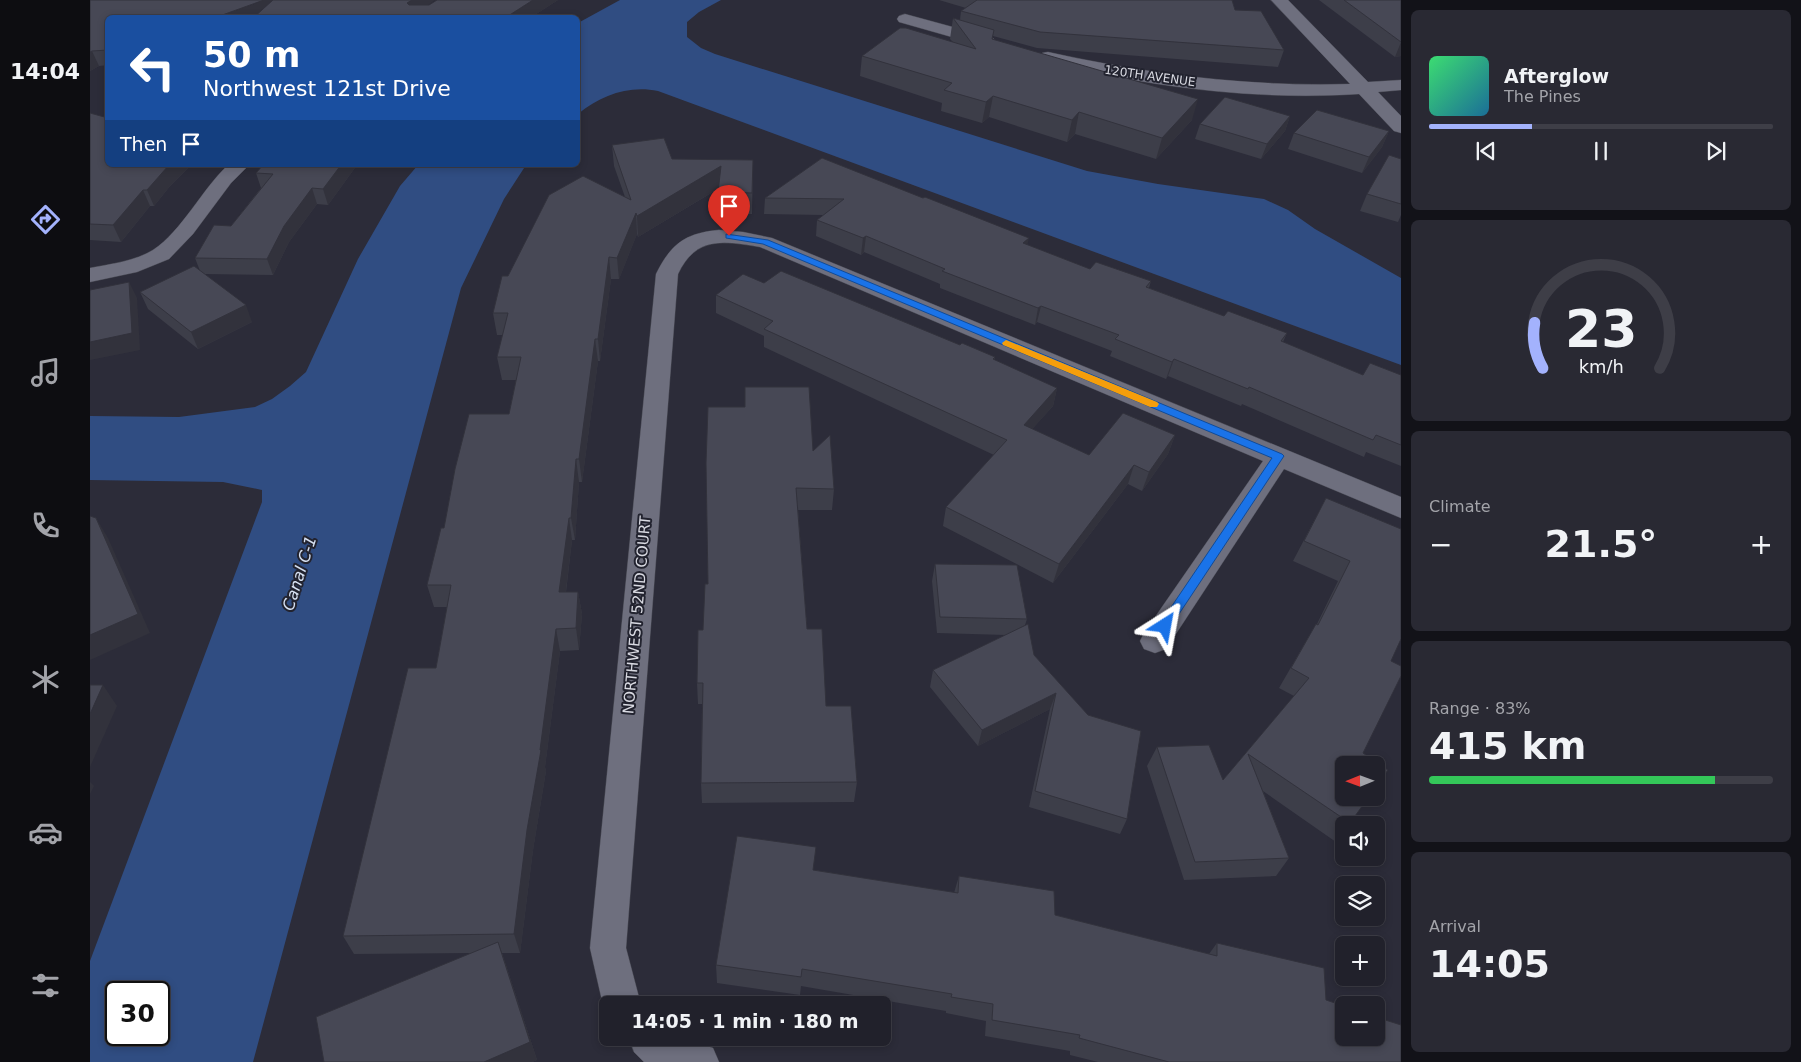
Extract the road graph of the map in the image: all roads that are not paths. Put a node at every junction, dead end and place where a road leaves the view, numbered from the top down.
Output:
1 (1279, 0) edge
2 (905, 19) dead end
3 (1003, 46) edge
4 (1031, 53) edge
5 (1401, 85) edge
6 (1363, 89) junction
7 (1401, 127) edge
8 (237, 167) edge
9 (90, 275) edge
10 (1279, 456) junction
11 (1401, 508) edge
12 (1155, 641) dead end
13 (620, 996) edge
14 (656, 1046) edge
15 (699, 1062) edge

1 - 6 street
2 - 3 street
4 - 6 street, 120TH AVENUE
5 - 6 street, 120TH AVENUE
6 - 7 street
8 - 9 street
10 - 11 street
10 - 12 street
10 - 13 street, NORTHWEST 52ND COURT
14 - 15 street

